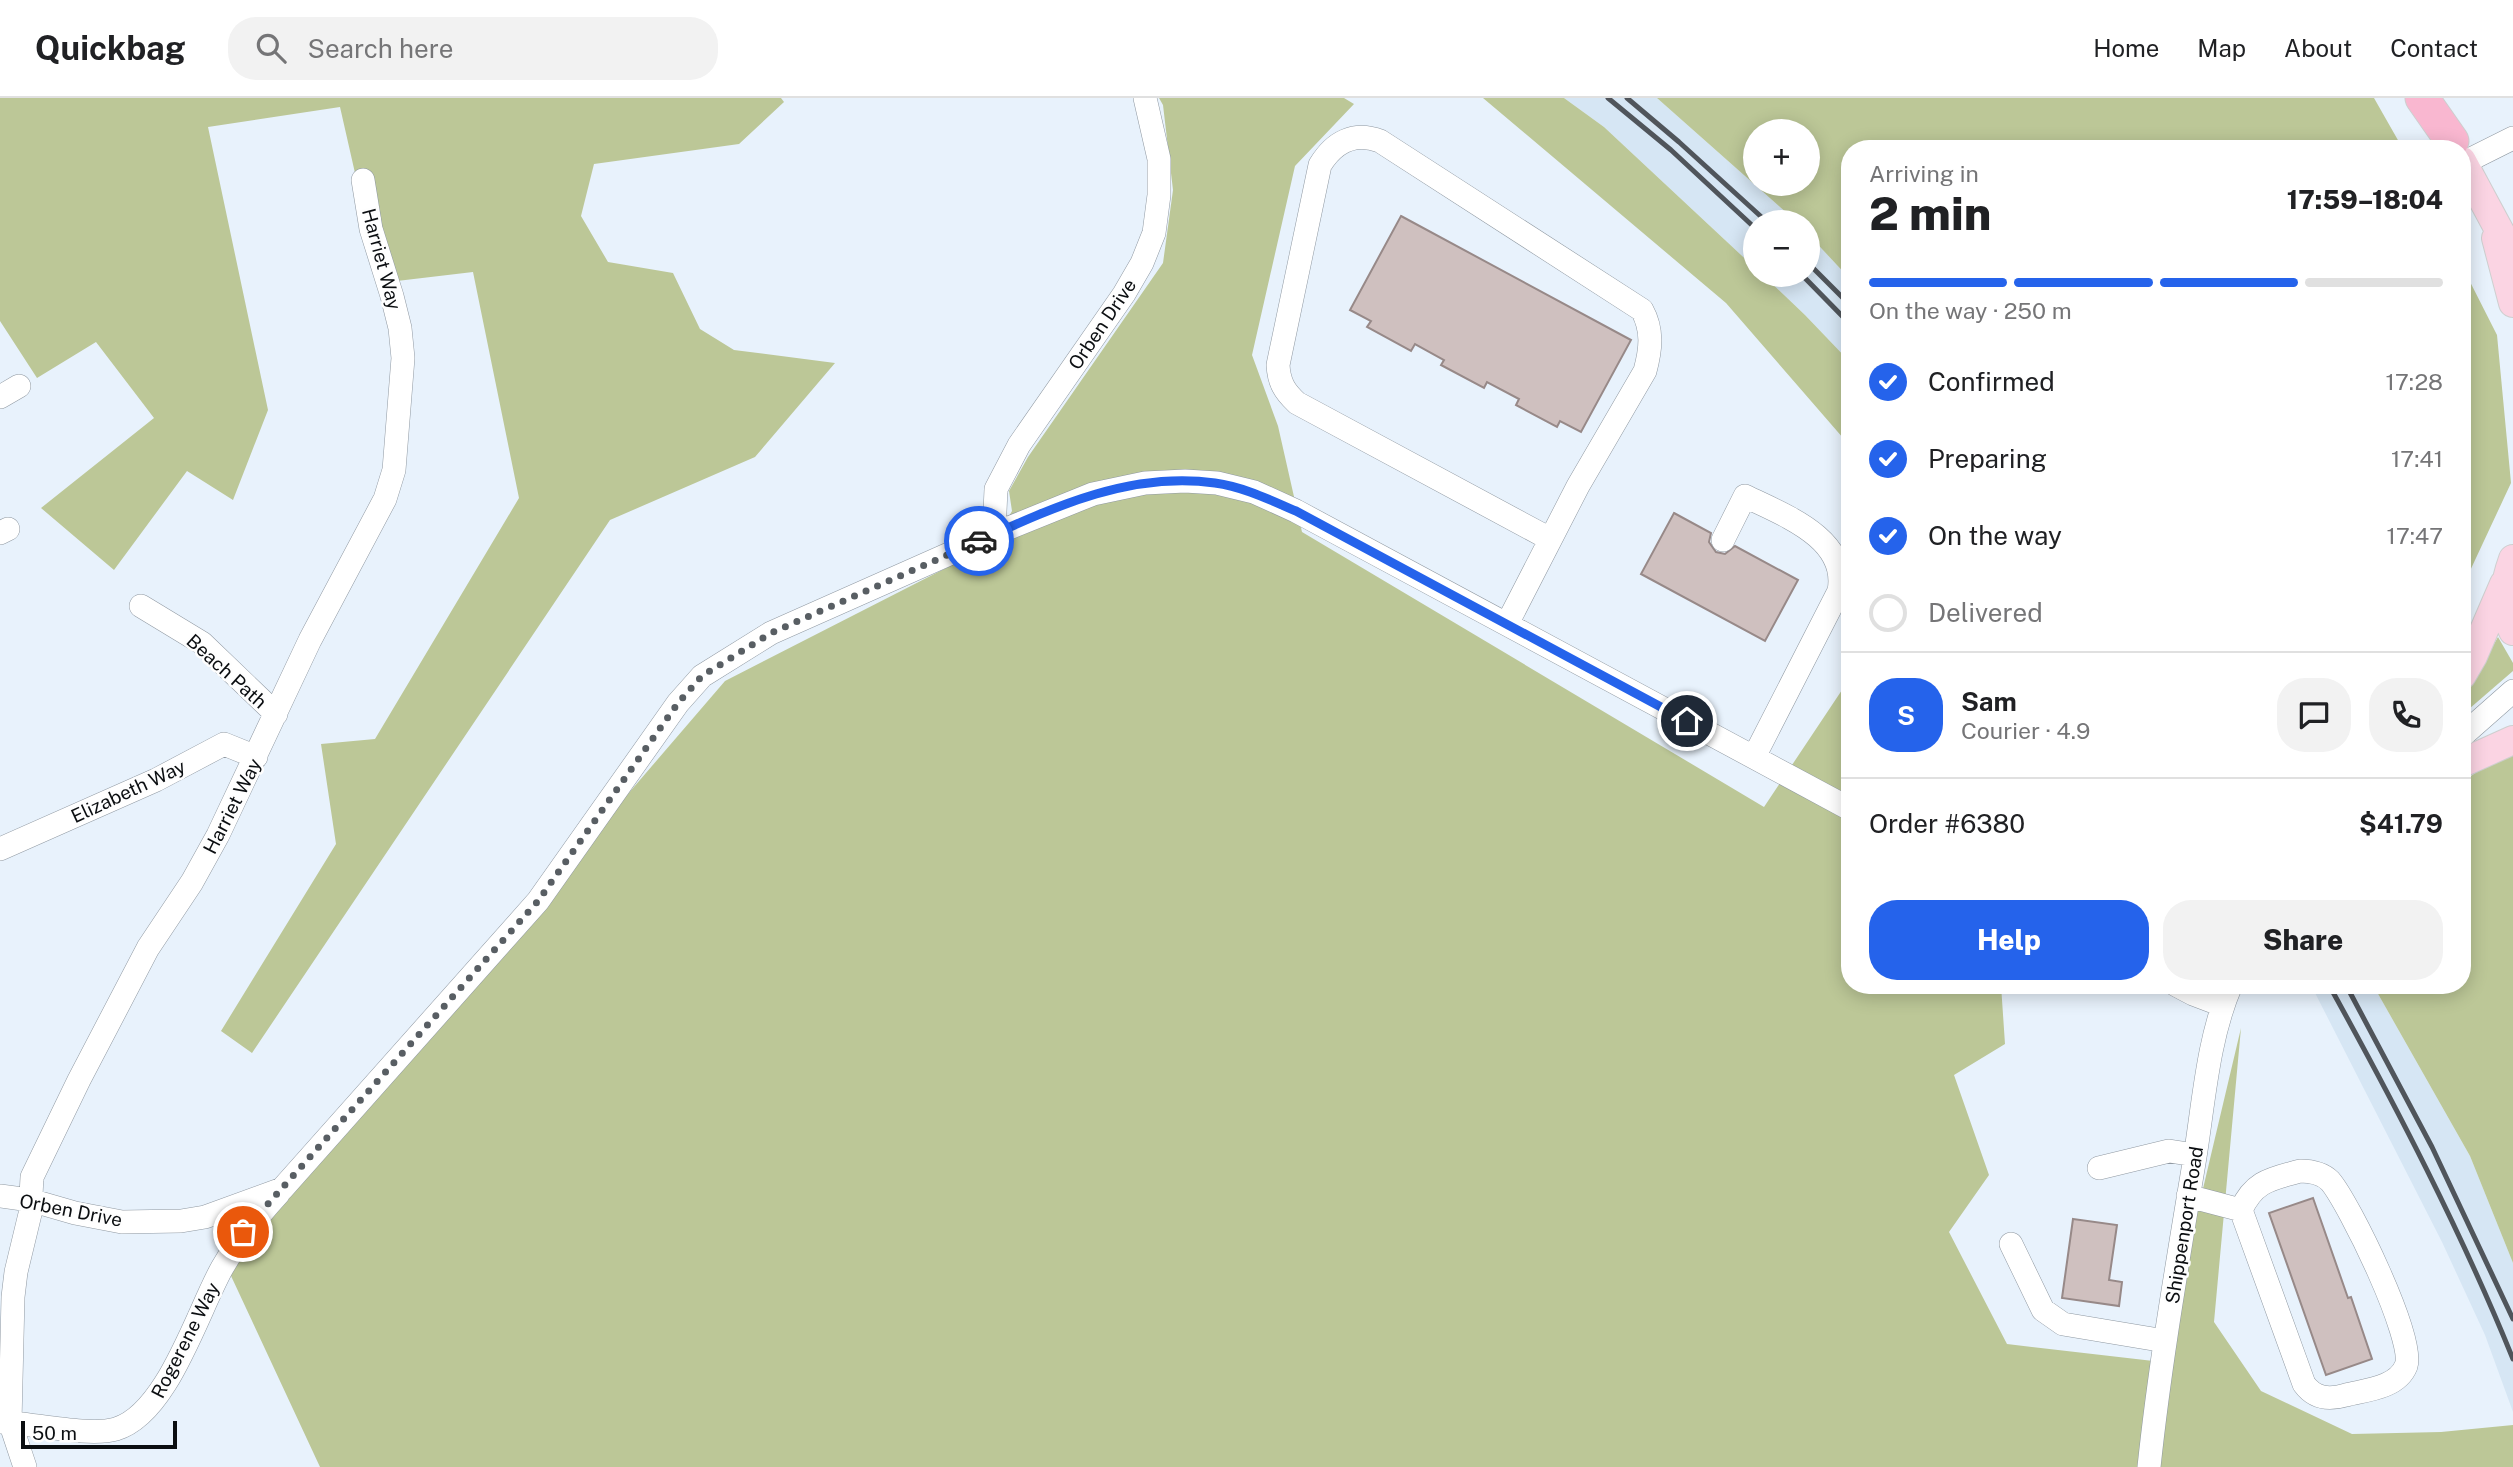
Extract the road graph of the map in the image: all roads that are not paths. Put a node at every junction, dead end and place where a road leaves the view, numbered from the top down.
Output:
1 (1145, 98) edge
2 (2421, 98) edge
3 (2431, 98) edge
4 (2513, 138) edge
5 (2449, 140) edge
6 (2452, 140) edge
7 (2471, 149) edge
8 (2471, 178) edge
9 (363, 180) dead end
10 (2490, 215) junction
11 (2513, 256) edge
12 (2513, 303) edge
13 (994, 534) junction
14 (1550, 539) junction
15 (1723, 540) dead end
16 (2508, 572) edge
17 (141, 606) dead end
18 (1507, 624) junction
19 (2513, 631) edge
20 (2471, 659) edge
21 (2513, 691) edge
22 (276, 715) junction
23 (2471, 728) edge
24 (2513, 740) edge
25 (256, 757) junction
26 (1754, 757) junction
27 (2471, 760) edge
28 (1841, 804) edge
29 (0, 849) edge
30 (2193, 994) edge
31 (2226, 995) edge
32 (2195, 1155) junction
33 (2099, 1168) dead end
34 (282, 1189) junction
35 (0, 1196) edge
36 (2188, 1196) junction
37 (30, 1200) junction
38 (2241, 1210) junction
39 (2011, 1244) dead end
40 (2165, 1341) junction
41 (5, 1422) edge
42 (25, 1467) edge
43 (2149, 1467) edge

1 - 13 street, Orben Drive
2 - 5 highway
3 - 6 main road
4 - 7 street
8 - 10 main road
9 - 22 street, Harriet Way
10 - 11 main road
10 - 12 main road
13 - 18 street, Orben Drive
13 - 34 street, Orben Drive
14 - 14 street
14 - 18 street
15 - 26 street
16 - 19 main road
16 - 20 main road
17 - 22 street, Beach Path
18 - 26 street, Orben Drive
21 - 23 street
22 - 25 street, Harriet Way
24 - 27 main road
25 - 29 street, Elizabeth Way
25 - 37 street, Harriet Way
26 - 28 street, Orben Drive
30 - 31 street
31 - 32 street, Shippenport Road
32 - 33 street
32 - 36 street, Shippenport Road
34 - 37 street, Orben Drive
34 - 41 street, Rogerene Way
35 - 37 street, Orben Drive
36 - 38 street
36 - 40 street, Shippenport Road
37 - 41 street, Harriet Way
38 - 38 street
39 - 40 street
40 - 43 street, Shippenport Road
41 - 42 street

